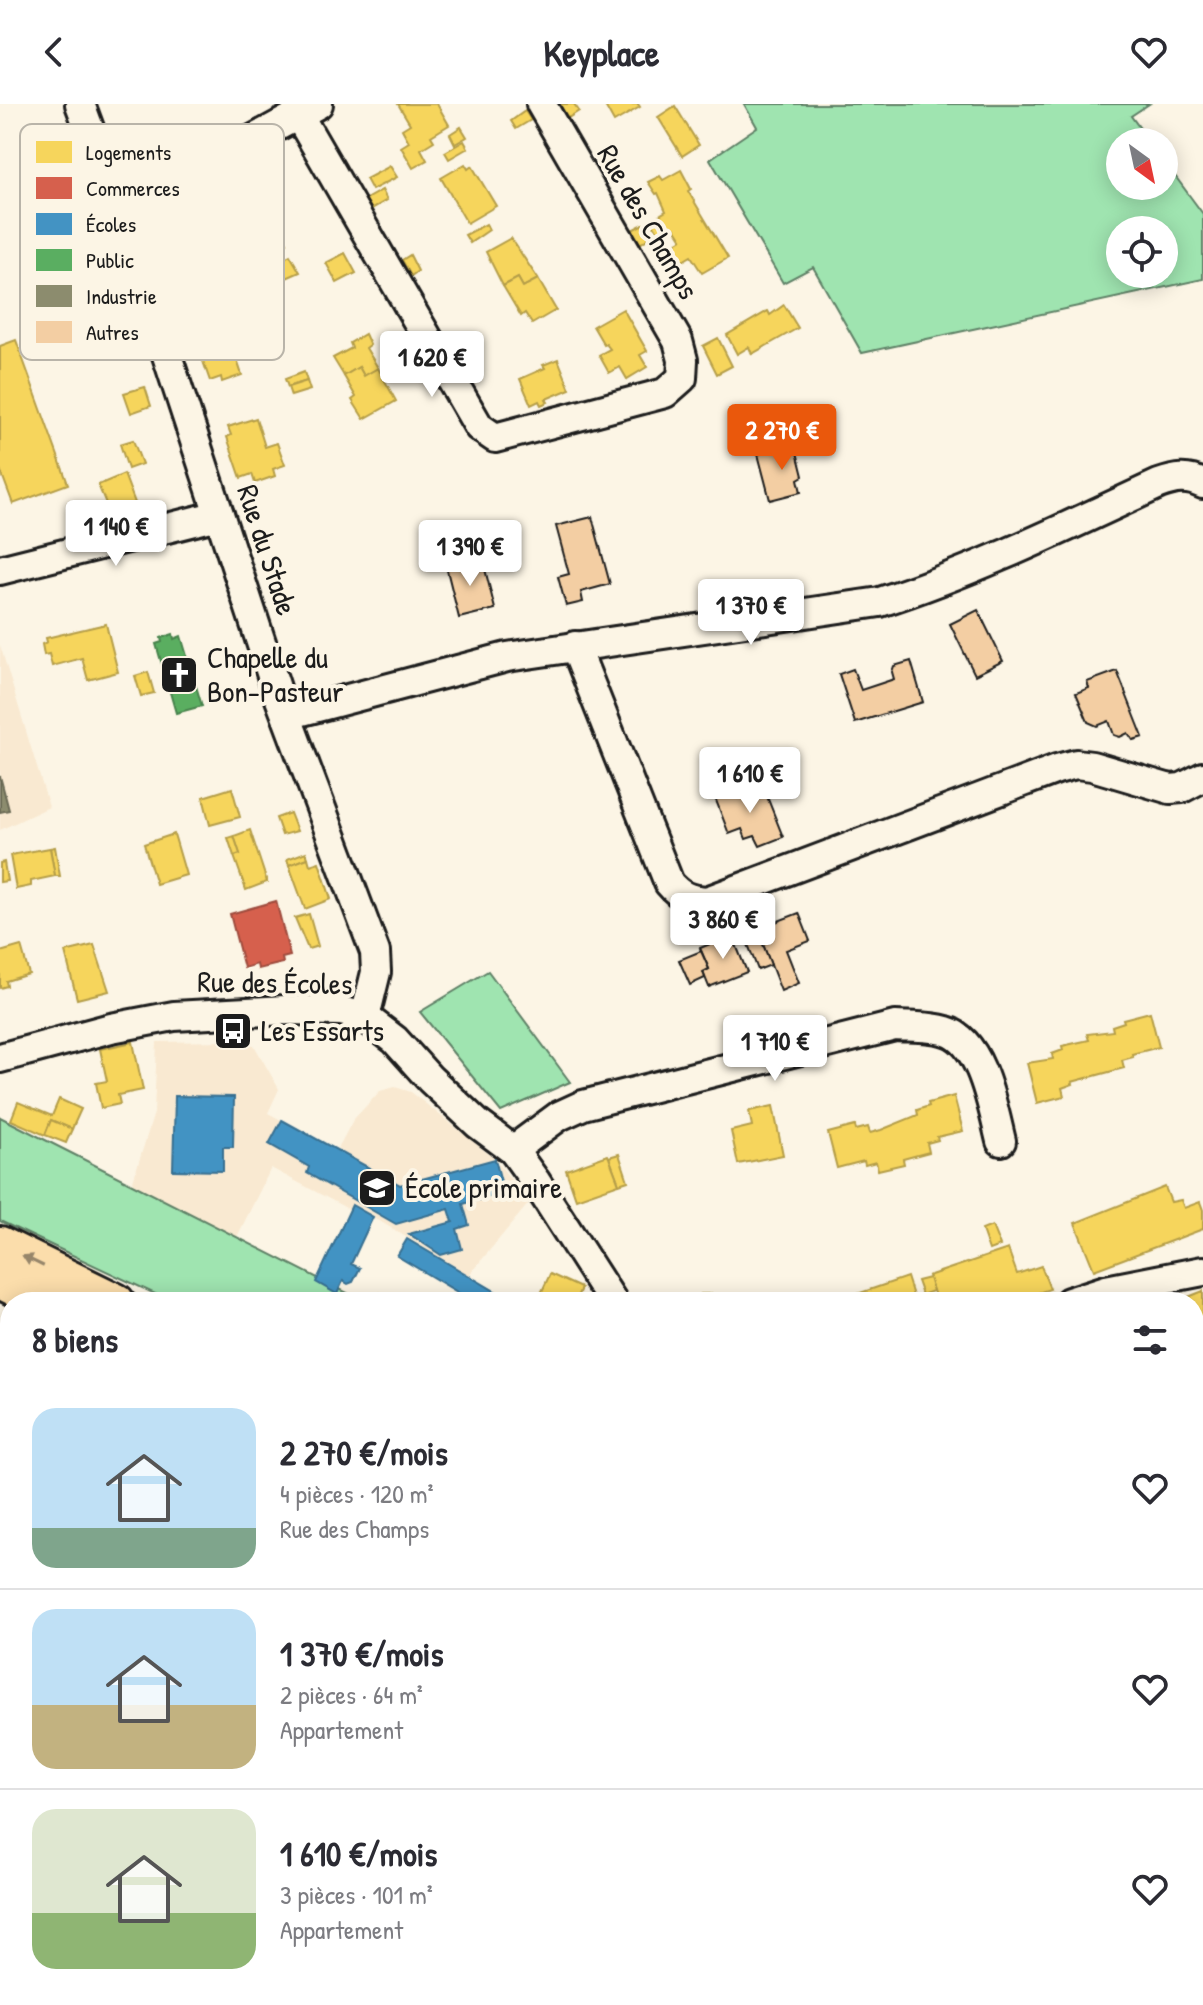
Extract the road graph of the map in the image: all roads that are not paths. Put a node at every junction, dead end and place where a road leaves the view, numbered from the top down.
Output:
1 (80, 104) edge
2 (541, 104) edge
3 (308, 110) edge
4 (87, 124) edge
5 (282, 124) edge
6 (168, 360) edge
7 (1203, 484) edge
8 (219, 515) junction
9 (0, 570) edge
10 (575, 646) junction
11 (287, 715) junction
12 (1203, 777) edge
13 (365, 1017) junction
14 (0, 1058) edge
15 (1001, 1141) dead end
16 (513, 1150) junction
17 (0, 1245) edge
18 (1203, 1271) edge
19 (0, 1280) edge
20 (24, 1292) edge
21 (96, 1292) edge
22 (607, 1292) edge
23 (1100, 1292) edge

1 - 4 street, Rue du Stade
2 - 3 street, Rue des Champs
3 - 5 street
6 - 8 street, Rue du Stade
7 - 10 street
8 - 9 street
8 - 11 street, Rue du Stade
10 - 11 street
10 - 12 street
11 - 13 street, Rue du Stade
13 - 14 street, Rue des Écoles
13 - 16 street, Rue des Écoles
15 - 16 street
16 - 22 street, Rue des Écoles
21 -> 17 main road
18 - 23 street
19 - 20 main road

